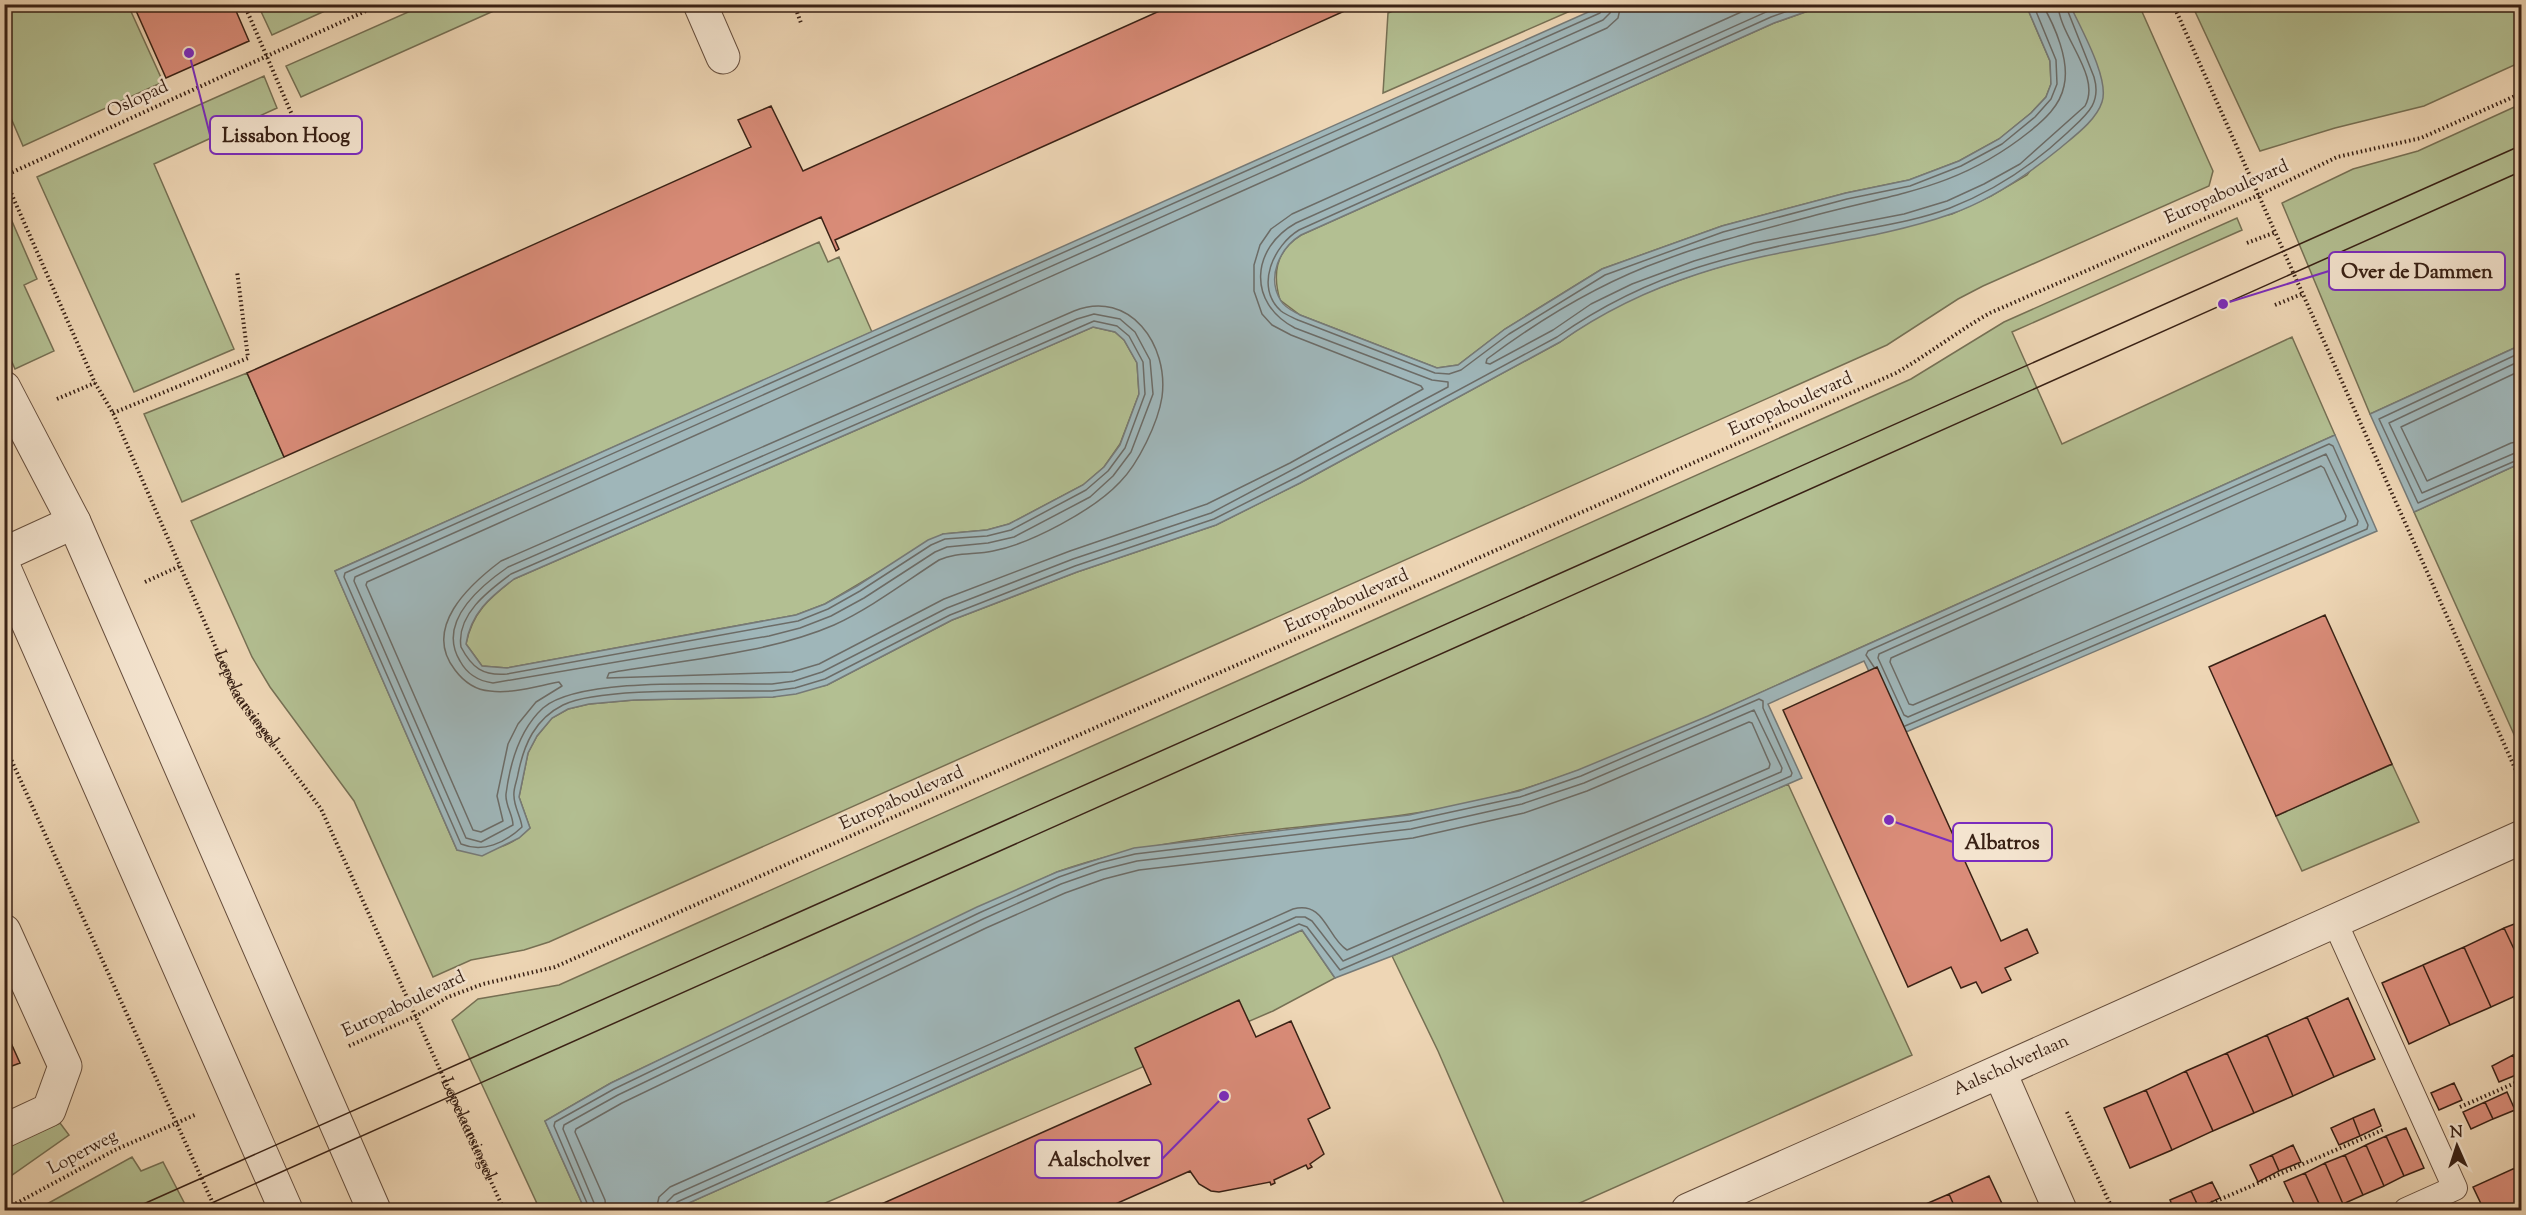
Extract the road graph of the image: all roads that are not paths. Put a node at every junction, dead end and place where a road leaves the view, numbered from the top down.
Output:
1 (700, 4) edge
2 (723, 57) dead end
3 (4, 388) edge
4 (74, 522) junction
5 (4, 554) edge
6 (4, 568) edge
7 (2522, 837) edge
8 (2334, 920) junction
9 (4, 931) edge
10 (2000, 1073) junction
11 (4, 1131) edge
12 (286, 1210) edge
13 (374, 1210) edge
14 (1689, 1210) edge
15 (2060, 1210) edge
16 (2406, 1210) edge

1 - 2 street
3 - 4 street
4 - 5 street
4 - 13 street
6 - 12 street
7 - 8 street, Aalscholverlaan
8 - 10 street, Aalscholverlaan
8 - 16 lane
9 - 11 street
10 - 14 street, Aalscholverlaan
10 - 15 street

